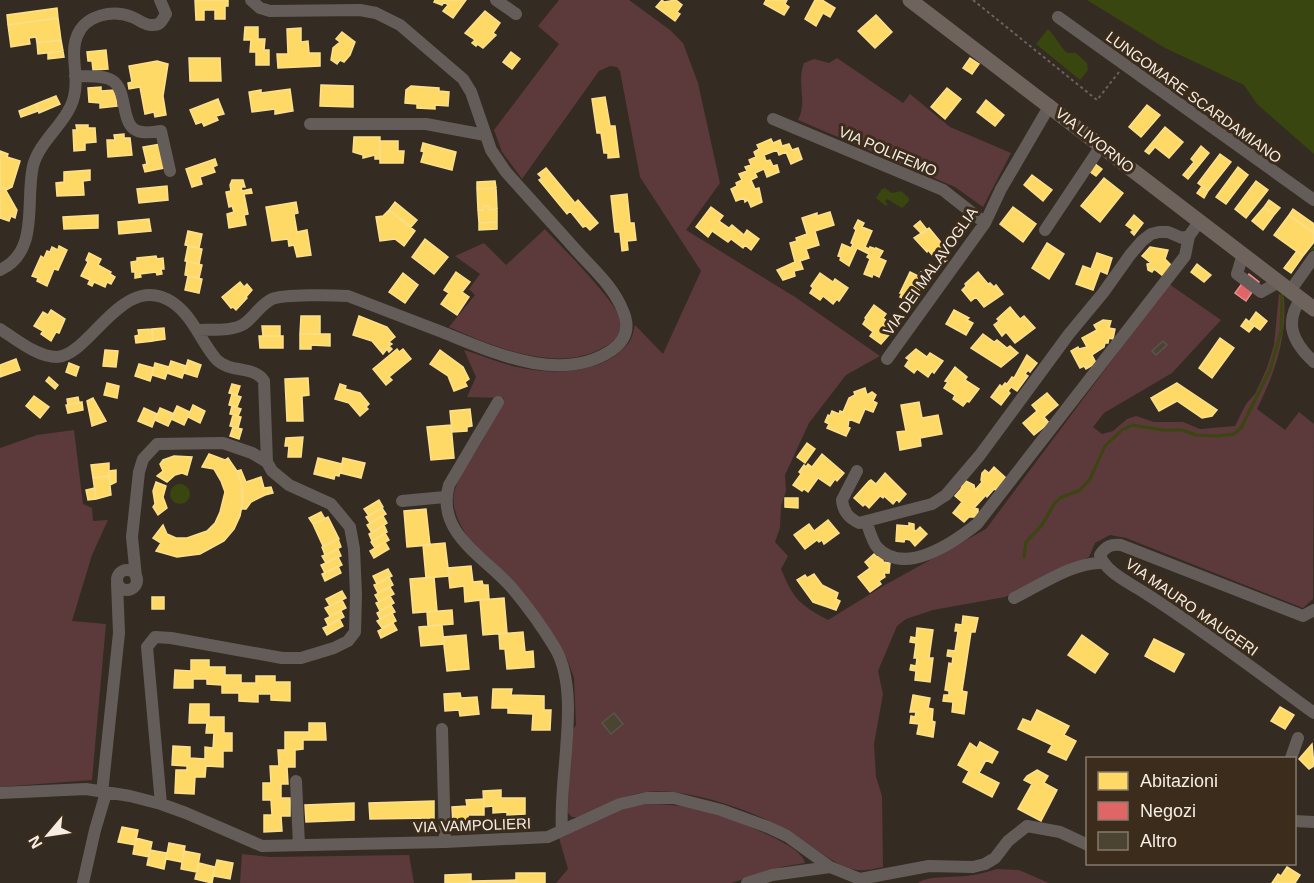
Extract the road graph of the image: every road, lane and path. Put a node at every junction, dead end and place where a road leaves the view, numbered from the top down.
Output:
1 (160, 0) edge
2 (251, 0) edge
3 (496, 0) edge
4 (910, 0) edge
5 (973, 0) edge
6 (516, 14) dead end
7 (1058, 17) dead end
8 (1125, 66) junction
9 (75, 76) junction
10 (1050, 105) junction
11 (773, 119) dead end
12 (310, 124) dead end
13 (485, 135) junction
14 (1101, 146) junction
15 (170, 171) dead end
16 (1314, 200) edge
17 (1199, 222) junction
18 (985, 223) junction
19 (1045, 230) dead end
20 (1189, 236) junction
21 (1314, 257) edge
22 (0, 270) edge
23 (1290, 291) junction
24 (1314, 309) edge
25 (1292, 321) junction
26 (197, 330) junction
27 (2, 333) edge
28 (1314, 352) edge
29 (887, 359) dead end
30 (1314, 362) edge
31 (498, 402) dead end
32 (267, 462) junction
33 (856, 471) dead end
34 (445, 497) junction
35 (402, 501) dead end
36 (866, 521) junction
37 (132, 537) junction
38 (1103, 563) junction
39 (118, 578) junction
40 (135, 581) junction
41 (1014, 598) dead end
42 (1314, 610) edge
43 (119, 633) junction
44 (1314, 713) edge
45 (442, 729) dead end
46 (1298, 738) dead end
47 (1292, 757) edge
48 (296, 781) dead end
49 (0, 793) edge
50 (104, 793) junction
51 (161, 804) junction
52 (1296, 821) edge
53 (1314, 822) edge
54 (562, 830) junction
55 (446, 842) junction
56 (1086, 844) edge
57 (299, 845) junction
58 (830, 867) junction
59 (83, 883) edge
60 (747, 883) edge

1 - 9 street
2 - 13 street
3 - 6 street
4 - 10 main road, VIA LIVORNO
5 - 8 path
7 - 8 street, LUNGOMARE SCARDAMIANO
8 - 16 street, LUNGOMARE SCARDAMIANO
9 - 15 street
9 - 22 street
10 - 14 main road, VIA LIVORNO
10 - 18 street, VIA DEI MALAVOGLIA
11 - 18 street, VIA POLIFEMO
12 - 13 street
13 - 26 street
14 - 17 main road, VIA LIVORNO
14 - 19 street
17 - 20 street
17 - 23 main road, VIA LIVORNO
18 - 29 street, VIA DEI MALAVOGLIA
20 - 36 street
20 - 36 street
21 - 23 street
23 - 24 main road, VIA LIVORNO
23 - 25 street
25 - 28 street
25 - 30 street
26 - 27 street
26 - 32 street
31 - 34 street
32 - 37 street
32 - 51 street
33 - 36 street
34 - 35 street
34 - 54 street
37 - 39 street
37 - 40 street
38 - 41 street
38 - 42 street, VIA MAURO MAUGERI
38 - 44 street, VIA MAURO MAUGERI
39 - 40 street
39 - 43 street
40 - 43 street
43 - 50 street
45 - 55 street
46 - 47 street
48 - 57 street
49 - 50 street, VIA VAMPOLIERI
50 - 51 street, VIA VAMPOLIERI
50 - 59 street
51 - 57 street, VIA VAMPOLIERI
52 - 53 street
54 - 55 street, VIA VAMPOLIERI
54 - 58 street, VIA VAMPOLIERI
55 - 57 street, VIA VAMPOLIERI
56 - 58 street, VIA VAMPOLIERI
58 - 60 street

